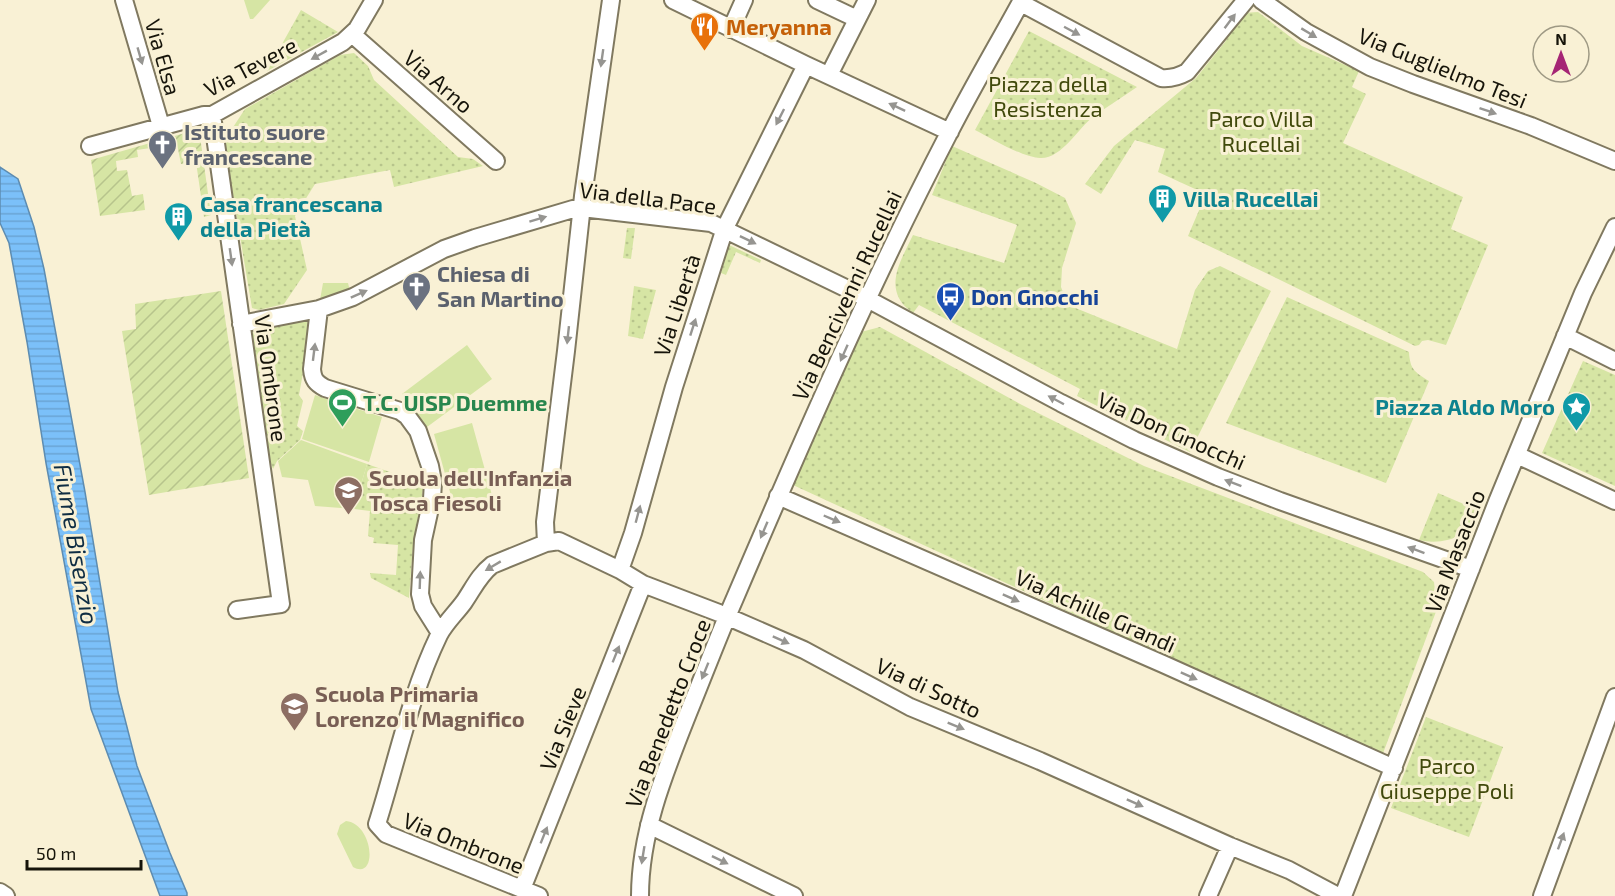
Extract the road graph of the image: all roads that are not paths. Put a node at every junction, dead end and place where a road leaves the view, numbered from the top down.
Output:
1 (124, 0) edge
2 (374, 0) edge
3 (610, 0) edge
4 (673, 0) edge
5 (744, 0) edge
6 (817, 0) edge
7 (867, 0) edge
8 (1246, 0) edge
9 (1262, 0) edge
10 (1022, 2) edge
11 (857, 19) junction
12 (731, 28) junction
13 (352, 34) junction
14 (806, 65) junction
15 (829, 75) junction
16 (212, 116) junction
17 (161, 126) junction
18 (950, 132) junction
19 (90, 146) dead end
20 (496, 161) dead end
21 (1615, 161) edge
22 (582, 208) junction
23 (1615, 227) edge
24 (725, 228) junction
25 (868, 299) junction
26 (319, 309) junction
27 (241, 324) junction
28 (1565, 336) junction
29 (1615, 361) edge
30 (1517, 454) junction
31 (778, 496) junction
32 (1615, 501) edge
33 (546, 543) junction
34 (1471, 569) junction
35 (620, 570) junction
36 (643, 584) junction
37 (237, 610) dead end
38 (727, 616) junction
39 (440, 633) junction
40 (1615, 697) edge
41 (1394, 768) junction
42 (649, 825) junction
43 (1230, 846) junction
44 (1296, 873) junction
45 (522, 889) junction
46 (0, 892) edge
47 (6, 896) edge
48 (539, 896) edge
49 (640, 896) edge
50 (794, 896) edge
51 (1208, 896) edge
52 (1318, 896) edge
53 (1338, 896) edge
54 (1343, 896) edge
55 (1542, 896) edge

1 -> 17 street, Via Elsa
2 - 13 street, Via Tevere
3 -> 22 street
4 - 12 street
5 - 12 street
6 - 11 street
7 - 11 street
10 -> 8 street
9 -> 21 street, Via Guglielmo Tesi
10 - 18 street, Via Bencivenni Rucellai
11 - 15 street
12 - 14 street
13 -> 16 street, Via Tevere
13 - 20 street, Via Arno
14 - 15 street
14 -> 24 street, Via Libertà
18 -> 15 street
16 - 17 street, Via Tevere
16 -> 27 street, Via Ombrone
17 - 19 street, Via Tevere
18 - 25 street, Via Bencivenni Rucellai
22 - 24 street, Via della Pace
26 -> 22 street, Via della Pace
22 -> 33 street
23 - 28 street, Via Masaccio
24 -> 25 street, Via della Pace
35 -> 24 street, Via Libertà
25 -> 31 street, Via Bencivenni Rucellai
34 -> 25 street, Via Don Gnocchi
26 - 27 street, Via della Pace
39 -> 26 street
27 - 37 street, Via Ombrone
28 - 29 street
28 - 30 street, Via Masaccio
30 - 32 street
30 - 34 street, Via Masaccio
31 -> 38 street, Via Bencivenni Rucellai
31 -> 41 street, Via Achille Grandi
33 - 35 street, Via di Sotto
33 -> 39 street
34 - 41 street, Via Masaccio
35 - 36 street, Via di Sotto
36 - 38 street, Via di Sotto
45 -> 36 street, Via Sieve
38 -> 42 street, Via Benedetto Croce
38 -> 43 street, Via di Sotto
39 - 45 street, Via Ombrone
55 -> 40 street
41 - 54 street, Via Masaccio
42 -> 49 street, Via Benedetto Croce
42 -> 50 street
43 - 44 street, Via di Sotto
43 - 51 street
44 - 52 street, Via di Sotto
44 - 53 street, Via di Sotto
45 - 48 street, Via Ombrone
46 - 47 street

